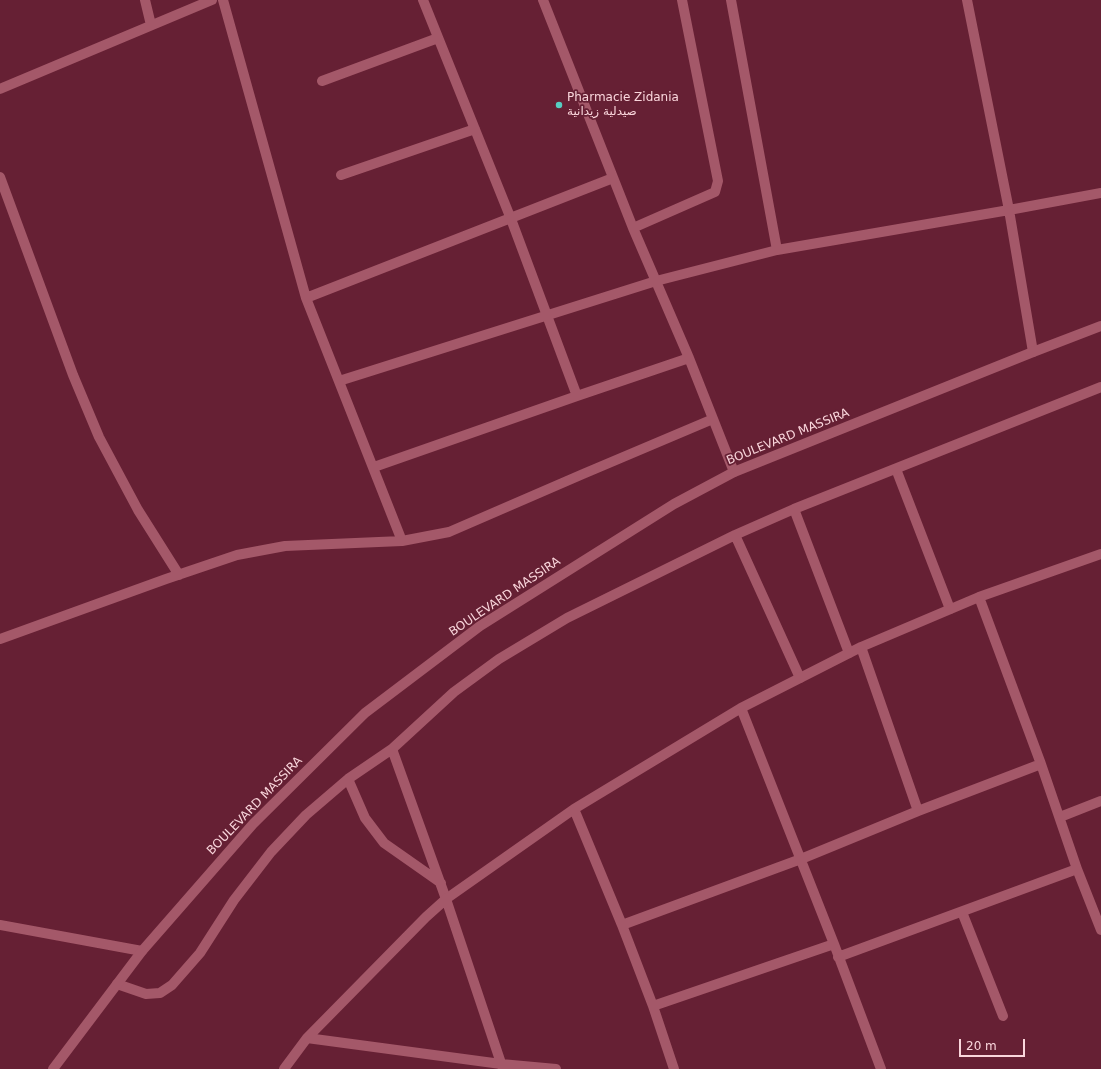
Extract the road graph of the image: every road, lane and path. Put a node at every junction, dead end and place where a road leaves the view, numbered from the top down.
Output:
1 (144, 0) edge
2 (212, 0) edge
3 (223, 0) edge
4 (423, 0) edge
5 (543, 0) edge
6 (682, 0) edge
7 (731, 0) edge
8 (967, 0) edge
9 (151, 25) junction
10 (438, 38) junction
11 (322, 81) dead end
12 (0, 89) edge
13 (475, 129) junction
14 (341, 174) dead end
15 (0, 178) edge
16 (613, 178) junction
17 (1101, 193) edge
18 (1009, 210) junction
19 (511, 219) junction
20 (633, 228) junction
21 (777, 250) junction
22 (656, 281) junction
23 (306, 298) junction
24 (547, 315) junction
25 (1101, 326) edge
26 (1033, 352) junction
27 (689, 358) junction
28 (339, 381) junction
29 (1101, 387) edge
30 (576, 396) junction
31 (713, 420) junction
32 (374, 467) junction
33 (896, 469) junction
34 (734, 472) junction
35 (794, 509) junction
36 (735, 535) junction
37 (402, 541) junction
38 (1101, 554) edge
39 (179, 575) junction
40 (980, 597) junction
41 (950, 609) junction
42 (0, 639) edge
43 (861, 647) junction
44 (849, 653) junction
45 (800, 678) junction
46 (741, 708) junction
47 (392, 749) junction
48 (1041, 764) junction
49 (348, 779) junction
50 (1101, 801) edge
51 (574, 809) junction
52 (918, 811) junction
53 (1060, 817) junction
54 (801, 859) junction
55 (1077, 869) junction
56 (441, 883) junction
57 (446, 899) junction
58 (962, 912) junction
59 (622, 925) junction
60 (0, 926) edge
61 (1101, 930) edge
62 (834, 944) junction
63 (142, 951) junction
64 (838, 957) junction
65 (117, 984) junction
66 (653, 1006) junction
67 (1003, 1016) dead end
68 (306, 1038) junction
69 (502, 1067) edge
70 (53, 1069) edge
71 (284, 1069) edge
72 (556, 1069) edge
73 (674, 1069) edge
74 (881, 1069) edge

1 - 9 street
2 - 9 street
3 - 23 street
4 - 10 street
5 - 16 street
6 - 20 street
7 - 21 street
8 - 18 street
9 - 12 street
10 - 11 street
10 - 13 street
13 - 14 street
13 - 19 street
15 - 39 street
16 - 19 street
16 - 20 street
17 - 18 street
18 - 21 street
18 - 26 street
19 - 23 street
19 - 24 street
20 - 22 street
21 - 22 street
22 - 24 street
22 - 27 street
23 - 28 street
24 - 28 street
24 - 30 street
25 - 26 street, BOULEVARD MASSIRA
26 - 34 street, BOULEVARD MASSIRA
27 - 30 street
27 - 31 street
28 - 32 street
29 - 33 street
30 - 32 street
31 - 34 street
31 - 37 street
32 - 37 street
33 - 35 street
33 - 41 street
34 - 63 street, BOULEVARD MASSIRA
35 - 36 street
35 - 44 street
36 - 45 street
36 - 47 street
37 - 39 street
38 - 40 street
39 - 42 street
40 - 41 street
40 - 48 street
41 - 43 street
43 - 44 street
43 - 52 street
44 - 45 street
45 - 46 street
46 - 51 street
46 - 54 street
47 - 49 street
47 - 56 street
48 - 52 street
48 - 53 street
49 - 56 street
49 - 65 street
50 - 53 street
51 - 57 street
51 - 59 street
52 - 54 street
53 - 55 street
54 - 59 street
54 - 62 street
55 - 58 street
55 - 61 street
56 - 57 street
57 - 68 street
57 - 69 street
58 - 64 street
58 - 67 street
59 - 66 street
60 - 63 street
62 - 64 street
62 - 66 street
63 - 65 street, BOULEVARD MASSIRA
64 - 74 street
65 - 70 street, BOULEVARD MASSIRA
66 - 73 street
68 - 69 street
68 - 71 street
69 - 72 street

